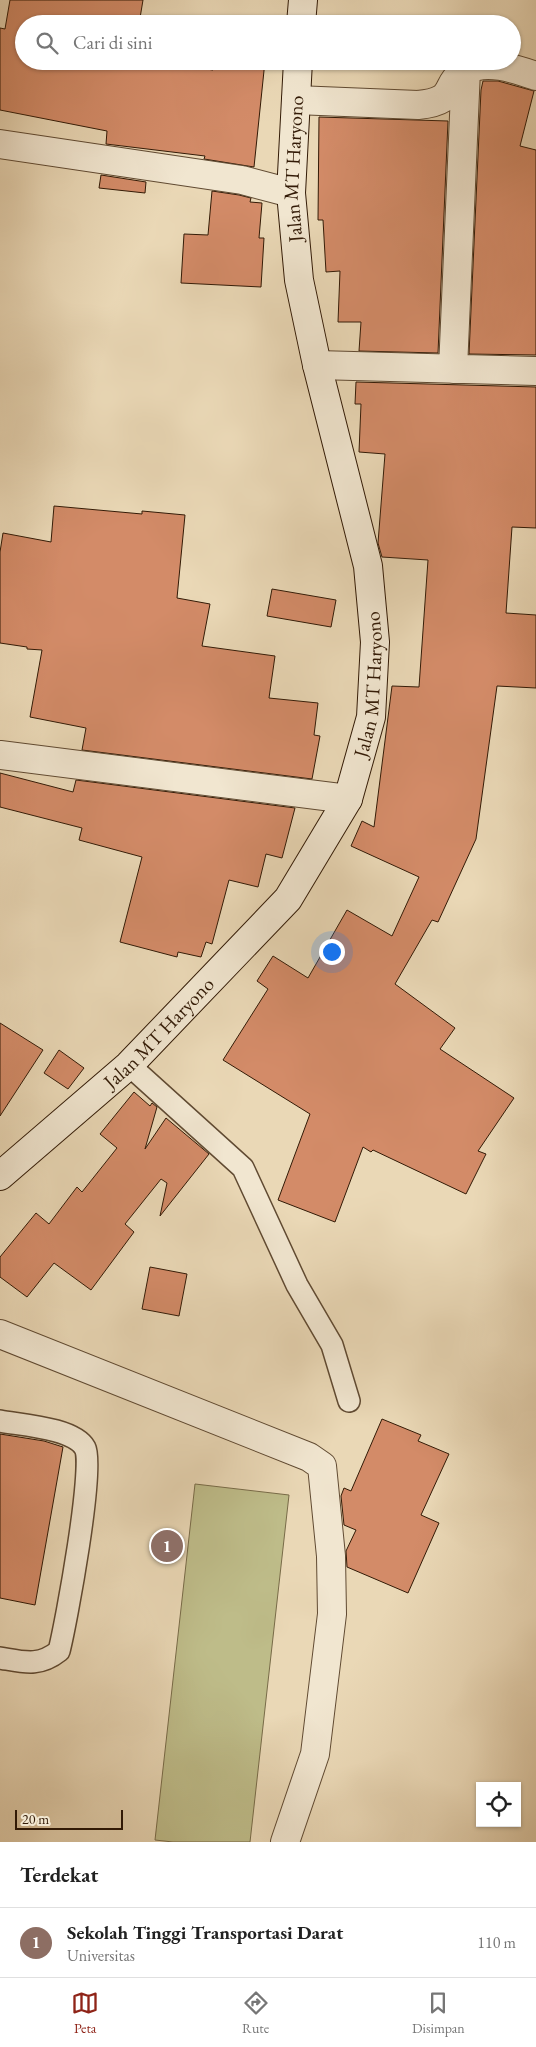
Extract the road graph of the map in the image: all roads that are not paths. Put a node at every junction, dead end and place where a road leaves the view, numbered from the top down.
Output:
1 (303, 0) edge
2 (302, 15) edge
3 (298, 70) edge
4 (466, 70) joint
5 (518, 70) edge
6 (536, 76) edge
7 (296, 100) junction
8 (0, 144) edge
9 (291, 193) junction
10 (318, 365) junction
11 (454, 369) junction
12 (536, 371) edge
13 (0, 755) edge
14 (348, 799) junction
15 (128, 1064) junction
16 (0, 1176) edge
17 (0, 1334) edge
18 (349, 1401) dead end
19 (0, 1421) edge
20 (0, 1658) edge
21 (285, 1842) edge

1 - 2 street
3 - 7 street, Jalan MT Haryono
4 - 7 street
4 - 11 street
5 - 6 street
7 - 9 street, Jalan MT Haryono
8 - 9 street
9 - 10 street, Jalan MT Haryono
10 - 11 street
10 - 14 street, Jalan MT Haryono
11 - 12 street
13 - 14 street
14 - 15 street, Jalan MT Haryono
15 - 16 street, Jalan MT Haryono
15 - 18 lane
17 - 21 street
19 - 20 lane

